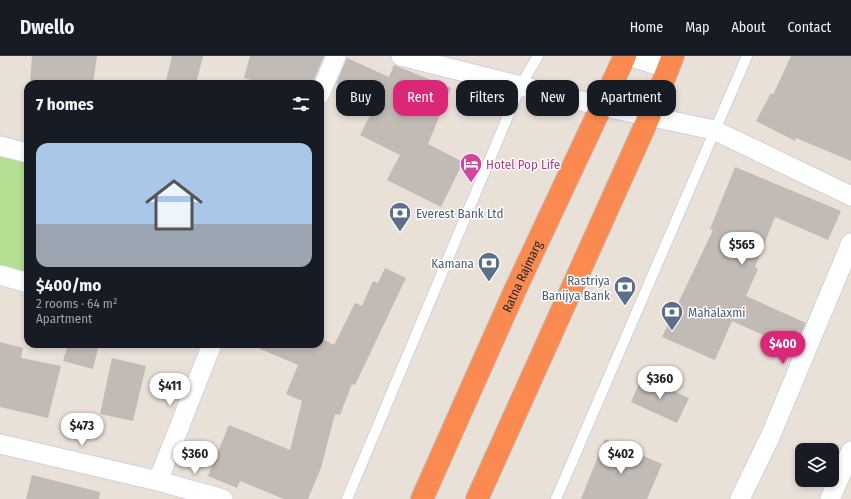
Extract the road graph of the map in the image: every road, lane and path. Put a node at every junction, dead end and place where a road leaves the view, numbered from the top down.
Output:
1 (336, 56) edge
2 (402, 56) edge
3 (538, 56) edge
4 (626, 56) edge
5 (747, 56) edge
6 (670, 62) edge
7 (614, 80) edge
8 (324, 84) edge
9 (521, 86) junction
10 (587, 102) edge
11 (596, 116) edge
12 (645, 116) edge
13 (649, 117) junction
14 (714, 130) junction
15 (0, 146) edge
16 (24, 152) edge
17 (851, 196) edge
18 (851, 243) edge
19 (0, 275) edge
20 (24, 282) edge
21 (210, 348) edge
22 (0, 444) edge
23 (851, 451) edge
24 (158, 480) junction
25 (223, 499) edge
26 (347, 499) edge
27 (422, 499) edge
28 (477, 499) edge
29 (556, 499) edge
30 (740, 499) edge
31 (830, 499) edge

1 - 8 street
2 - 9 street
3 - 9 lane
4 - 6 street
4 - 7 highway, Ratna Rajmarg
5 - 14 lane
6 - 13 highway
9 - 10 street
9 - 26 lane
11 - 27 highway, Ratna Rajmarg
12 - 13 street
13 - 14 street
13 - 28 highway
14 - 17 street
14 - 29 lane
15 - 16 street
18 - 30 street
19 - 20 street
21 - 24 street
22 - 24 street
23 - 31 street
24 - 25 street

